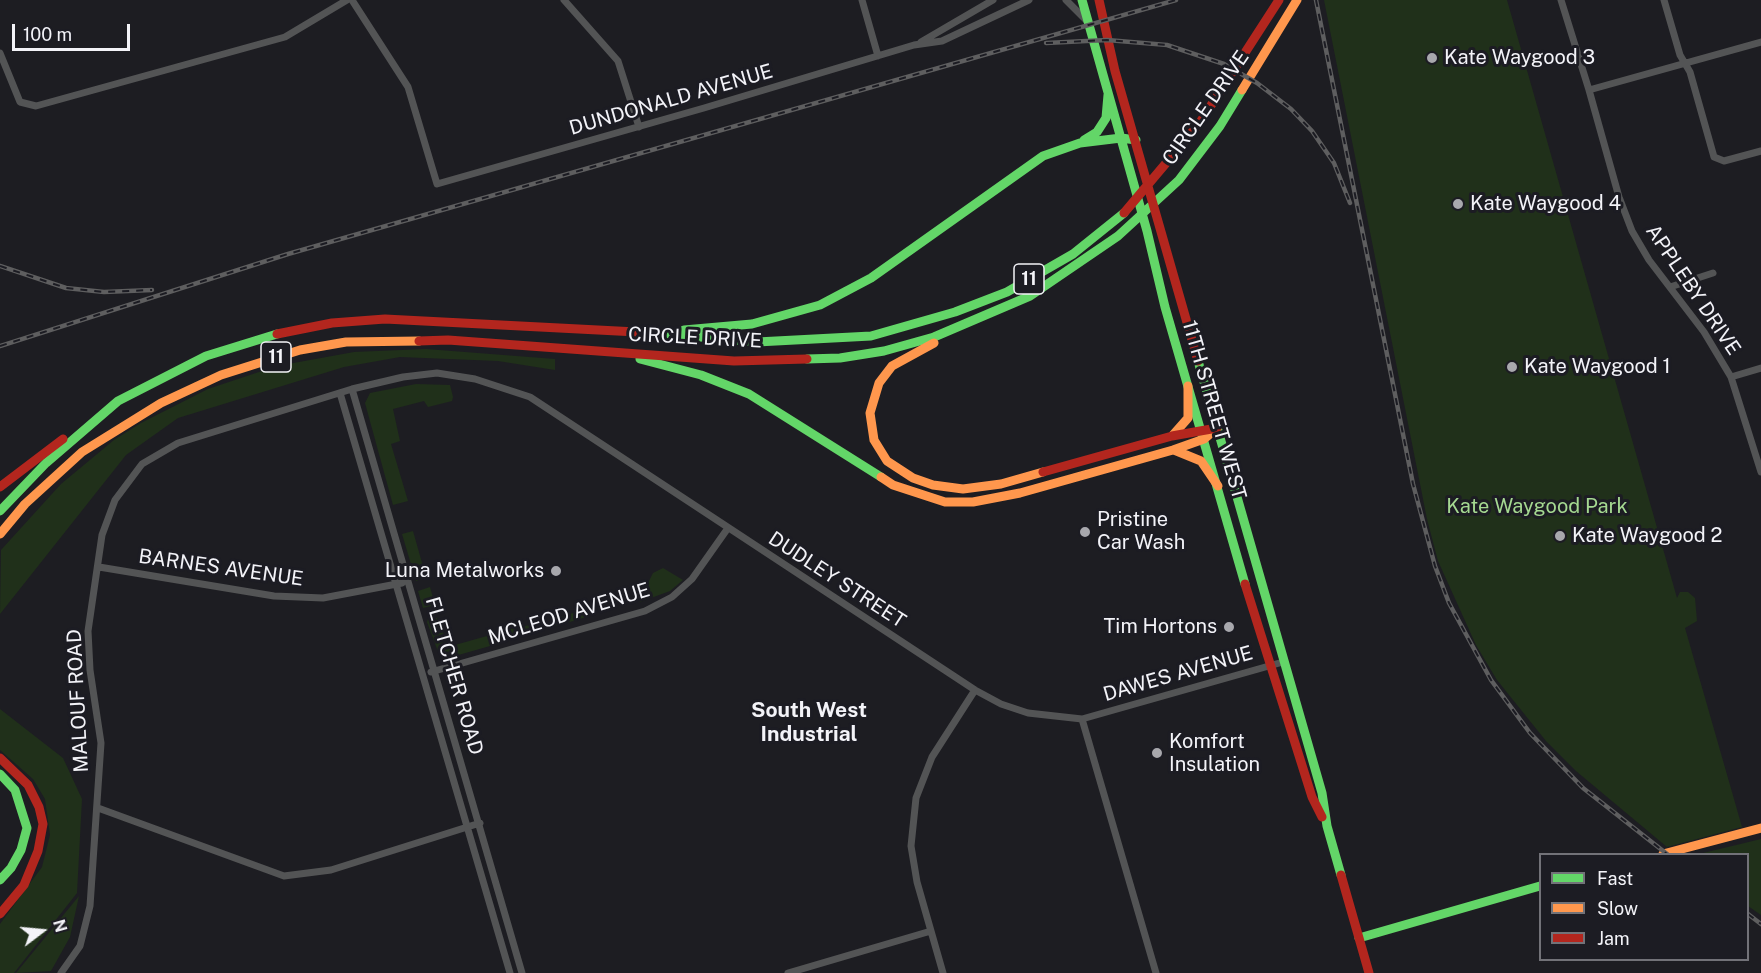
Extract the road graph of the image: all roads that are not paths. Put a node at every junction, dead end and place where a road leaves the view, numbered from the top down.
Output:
1 (347, 0) edge
2 (352, 0) edge
3 (564, 0) edge
4 (862, 0) edge
5 (993, 0) edge
6 (1030, 0) edge
7 (1066, 0) edge
8 (1082, 0) edge
9 (1099, 0) edge
10 (1279, 0) edge
11 (1297, 0) edge
12 (1561, 0) edge
13 (1664, 0) edge
14 (1086, 20) junction
15 (1761, 42) edge
16 (914, 45) junction
17 (0, 53) edge
18 (878, 56) junction
19 (1686, 64) junction
20 (1588, 90) junction
21 (1108, 95) junction
22 (639, 127) junction
23 (1121, 138) junction
24 (1136, 140) junction
25 (1080, 143) junction
26 (1761, 151) edge
27 (1713, 273) dead end
28 (1670, 287) junction
29 (983, 317) junction
30 (659, 333) junction
31 (606, 351) junction
32 (1761, 368) edge
33 (1731, 377) junction
34 (1188, 386) junction
35 (352, 389) junction
36 (340, 393) junction
37 (118, 401) junction
38 (1217, 428) junction
39 (1202, 434) junction
40 (1172, 436) junction
41 (1173, 450) junction
42 (1761, 472) edge
43 (1218, 486) junction
44 (0, 487) edge
45 (0, 511) edge
46 (728, 528) junction
47 (0, 534) edge
48 (99, 567) junction
49 (408, 581) junction
50 (398, 584) junction
51 (1284, 662) junction
52 (1270, 666) junction
53 (435, 671) junction
54 (424, 674) junction
55 (975, 690) junction
56 (1082, 719) junction
57 (0, 758) edge
58 (0, 774) edge
59 (98, 808) junction
60 (480, 823) junction
61 (1327, 826) junction
62 (468, 828) junction
63 (1761, 828) edge
64 (1670, 853) edge
65 (0, 880) edge
66 (1539, 885) edge
67 (0, 914) edge
68 (931, 931) junction
69 (1359, 938) junction
70 (61, 973) edge
71 (510, 973) edge
72 (522, 973) edge
73 (788, 973) edge
74 (943, 973) edge
75 (1156, 973) edge
76 (1369, 973) edge

1 - 17 street
2 - 22 street, DUNDONALD AVENUE
3 - 22 street
4 - 18 street
5 - 16 street, DUNDONALD AVENUE
6 - 16 street, DUNDONALD AVENUE
7 - 14 street
8 - 14 main road, 11TH STREET WEST
9 - 24 main road, 11TH STREET WEST
10 - 30 main road, CIRCLE DRIVE / 11
11 - 29 main road, CIRCLE DRIVE / 11
12 - 20 street, APPLEBY DRIVE
13 - 19 street
14 - 21 main road, 11TH STREET WEST
15 - 19 street
16 - 18 street, DUNDONALD AVENUE
18 - 22 street, DUNDONALD AVENUE
19 - 20 street
19 - 26 street
20 - 28 street, APPLEBY DRIVE
21 - 23 main road, 11TH STREET WEST
21 - 25 main road
23 - 24 main road
23 - 25 main road
23 - 34 main road, 11TH STREET WEST
24 - 38 main road, 11TH STREET WEST
25 - 30 main road
27 - 28 street
28 - 33 street, APPLEBY DRIVE
29 - 31 main road, CIRCLE DRIVE / 11
29 - 40 main road
30 - 37 main road, CIRCLE DRIVE / 11
31 - 41 main road
31 - 47 main road, CIRCLE DRIVE / 11
32 - 33 street
33 - 42 street, APPLEBY DRIVE
34 - 39 main road, 11TH STREET WEST
34 - 40 main road
35 - 36 street, DUDLEY STREET
35 - 46 street, DUDLEY STREET
35 - 49 street, FLETCHER ROAD
36 - 48 street, MALOUF ROAD
36 - 50 street, FLETCHER ROAD
37 - 44 main road
37 - 45 main road, CIRCLE DRIVE / 11
38 - 39 main road
38 - 51 main road, 11TH STREET WEST
39 - 40 main road
39 - 41 main road
39 - 43 main road, 11TH STREET WEST
41 - 43 main road
43 - 52 main road, 11TH STREET WEST
46 - 53 street, MCLEOD AVENUE
46 - 55 street, DUDLEY STREET
48 - 50 street, BARNES AVENUE
48 - 59 street, MALOUF ROAD
49 - 50 street, BARNES AVENUE
49 - 53 street, FLETCHER ROAD
50 - 54 street, FLETCHER ROAD
51 - 52 street, DAWES AVENUE
51 - 61 main road, 11TH STREET WEST
52 - 56 street, DAWES AVENUE
52 - 61 main road, 11TH STREET WEST
53 - 54 street, MCLEOD AVENUE
53 - 60 street, FLETCHER ROAD
54 - 62 street, FLETCHER ROAD
55 - 56 street, DUDLEY STREET
55 - 68 street
56 - 75 street
57 - 67 main road
58 - 65 main road
59 - 62 street
59 - 70 street, MALOUF ROAD
60 - 62 street
60 - 72 street, FLETCHER ROAD
61 - 69 main road, 11TH STREET WEST
62 - 71 street, FLETCHER ROAD
63 - 64 main road
66 - 69 main road
68 - 73 street
68 - 74 street
69 - 76 main road, 11TH STREET WEST

